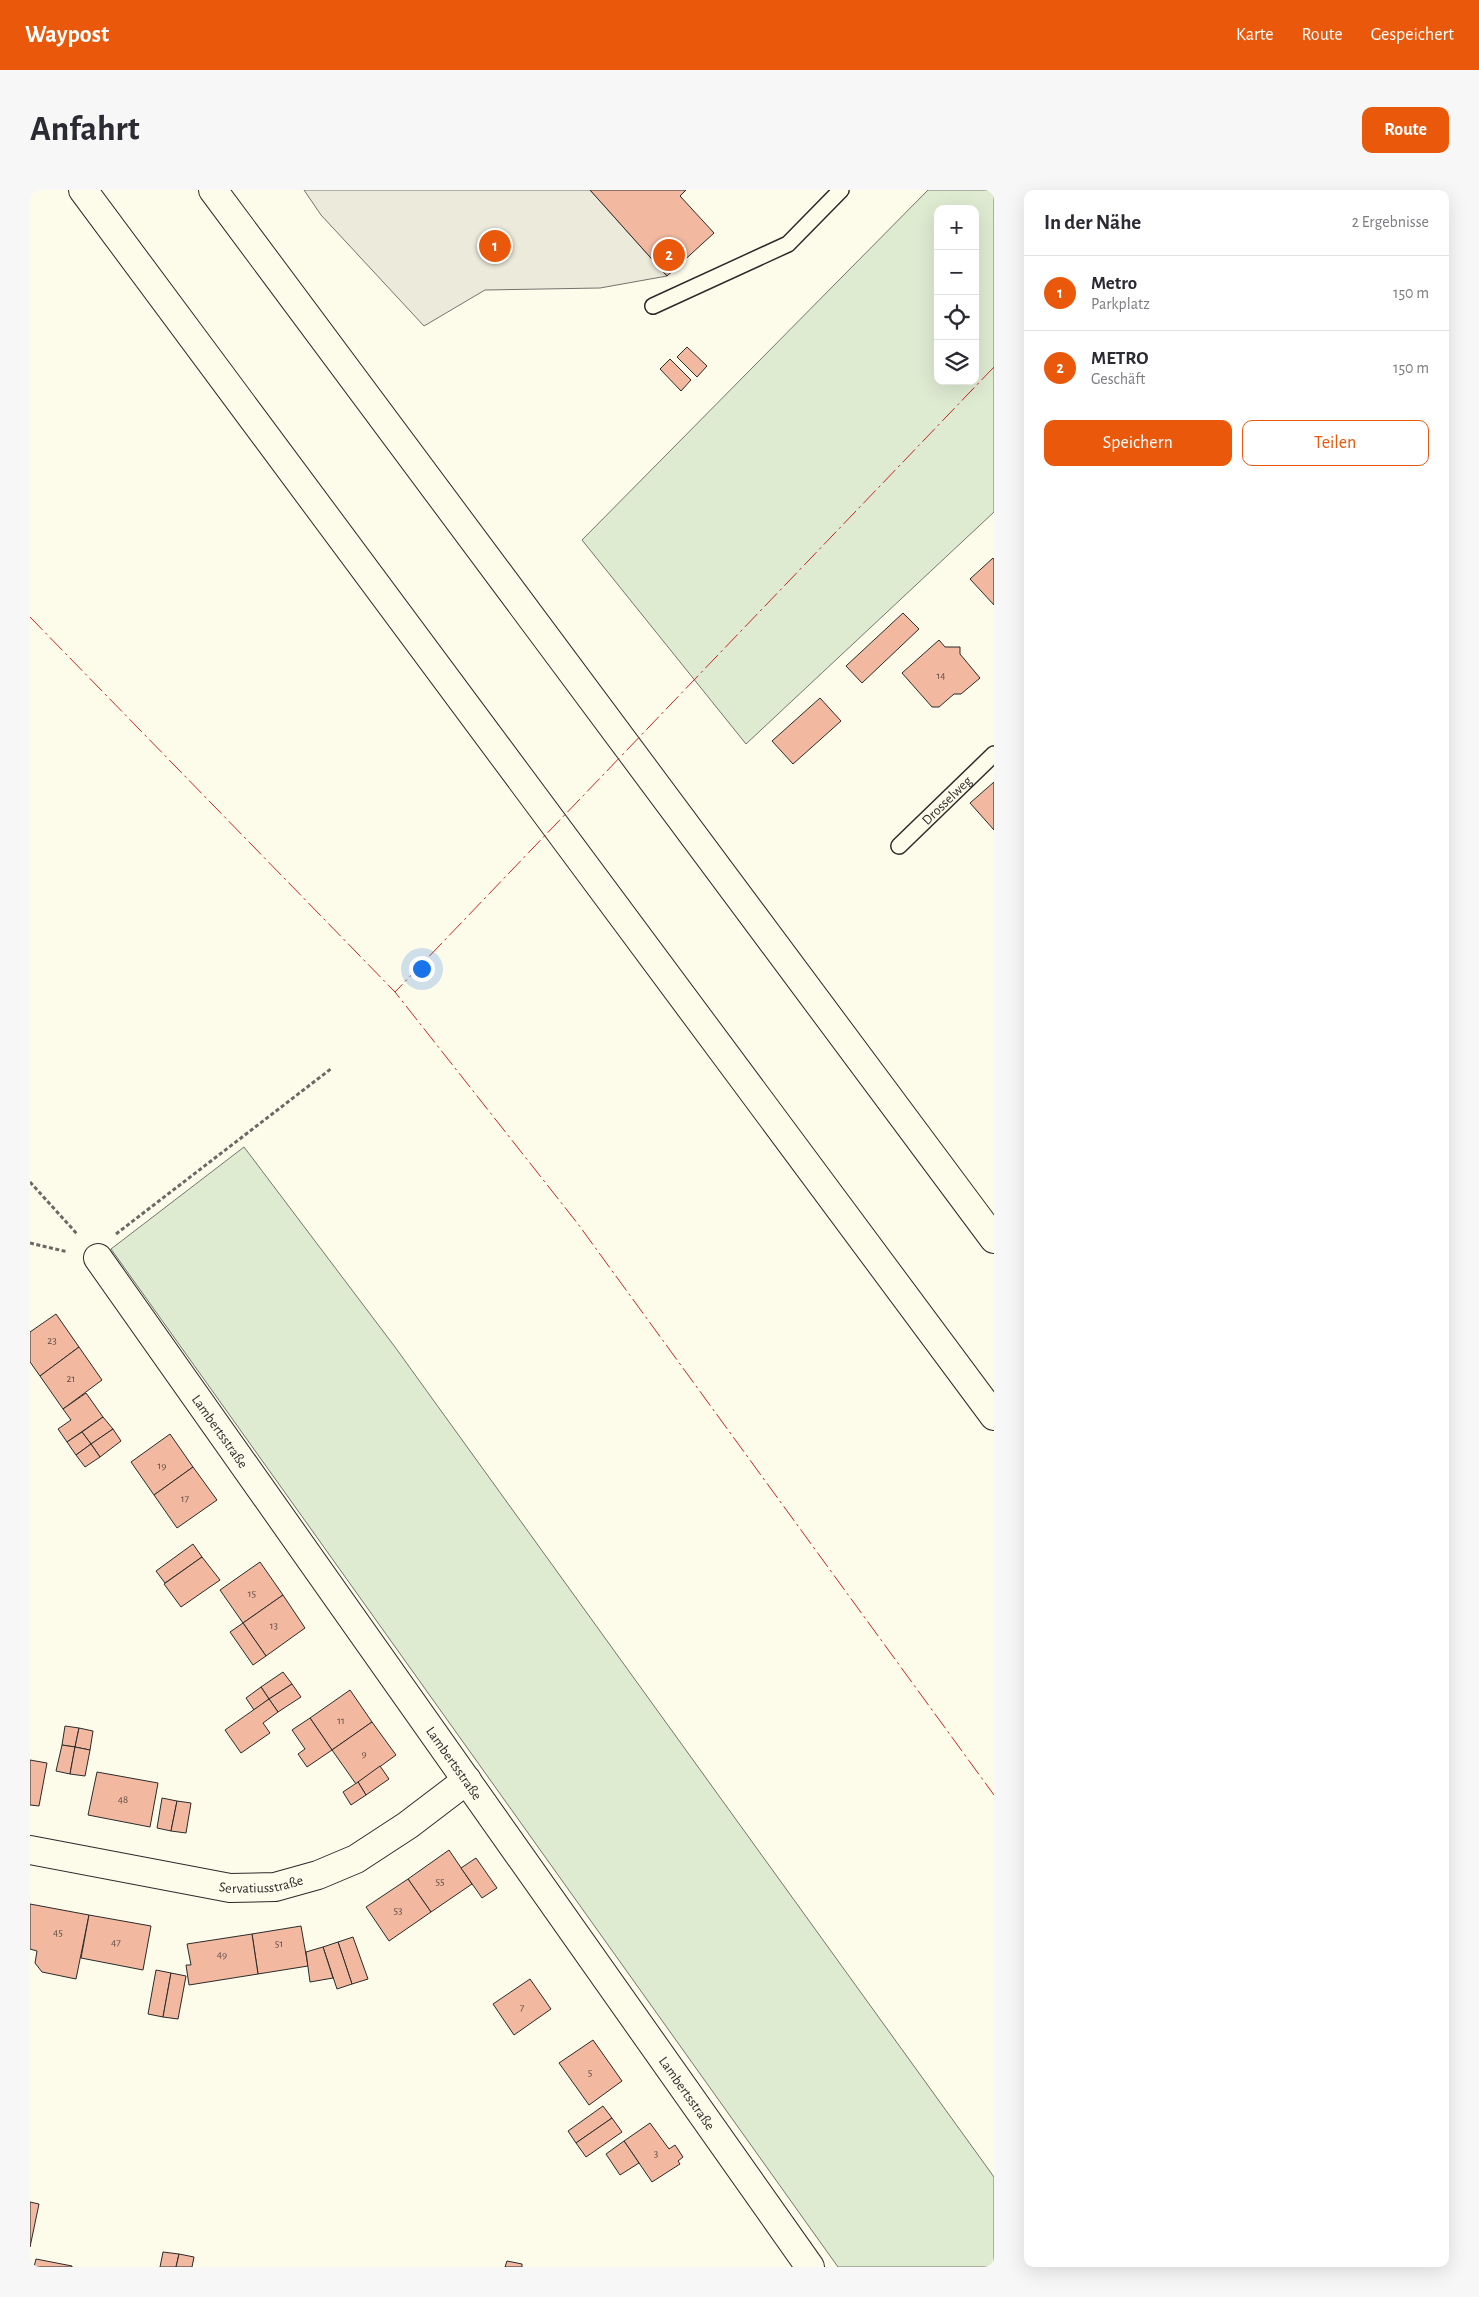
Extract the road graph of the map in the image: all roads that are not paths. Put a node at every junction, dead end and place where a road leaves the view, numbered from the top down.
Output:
1 (83, 190) edge
2 (213, 190) edge
3 (841, 190) edge
4 (653, 306) dead end
5 (994, 754) edge
6 (899, 846) dead end
7 (994, 1238) edge
8 (98, 1258) road end
9 (994, 1416) edge
10 (467, 1780) junction
11 (30, 1850) edge
12 (810, 2267) edge

1 - 9 main road
2 - 7 main road
3 - 4 lane
5 - 6 lane, Drosselweg
8 - 10 main road, Lambertsstraße
10 - 11 main road, Servatiusstraße
10 - 12 main road, Lambertsstraße

